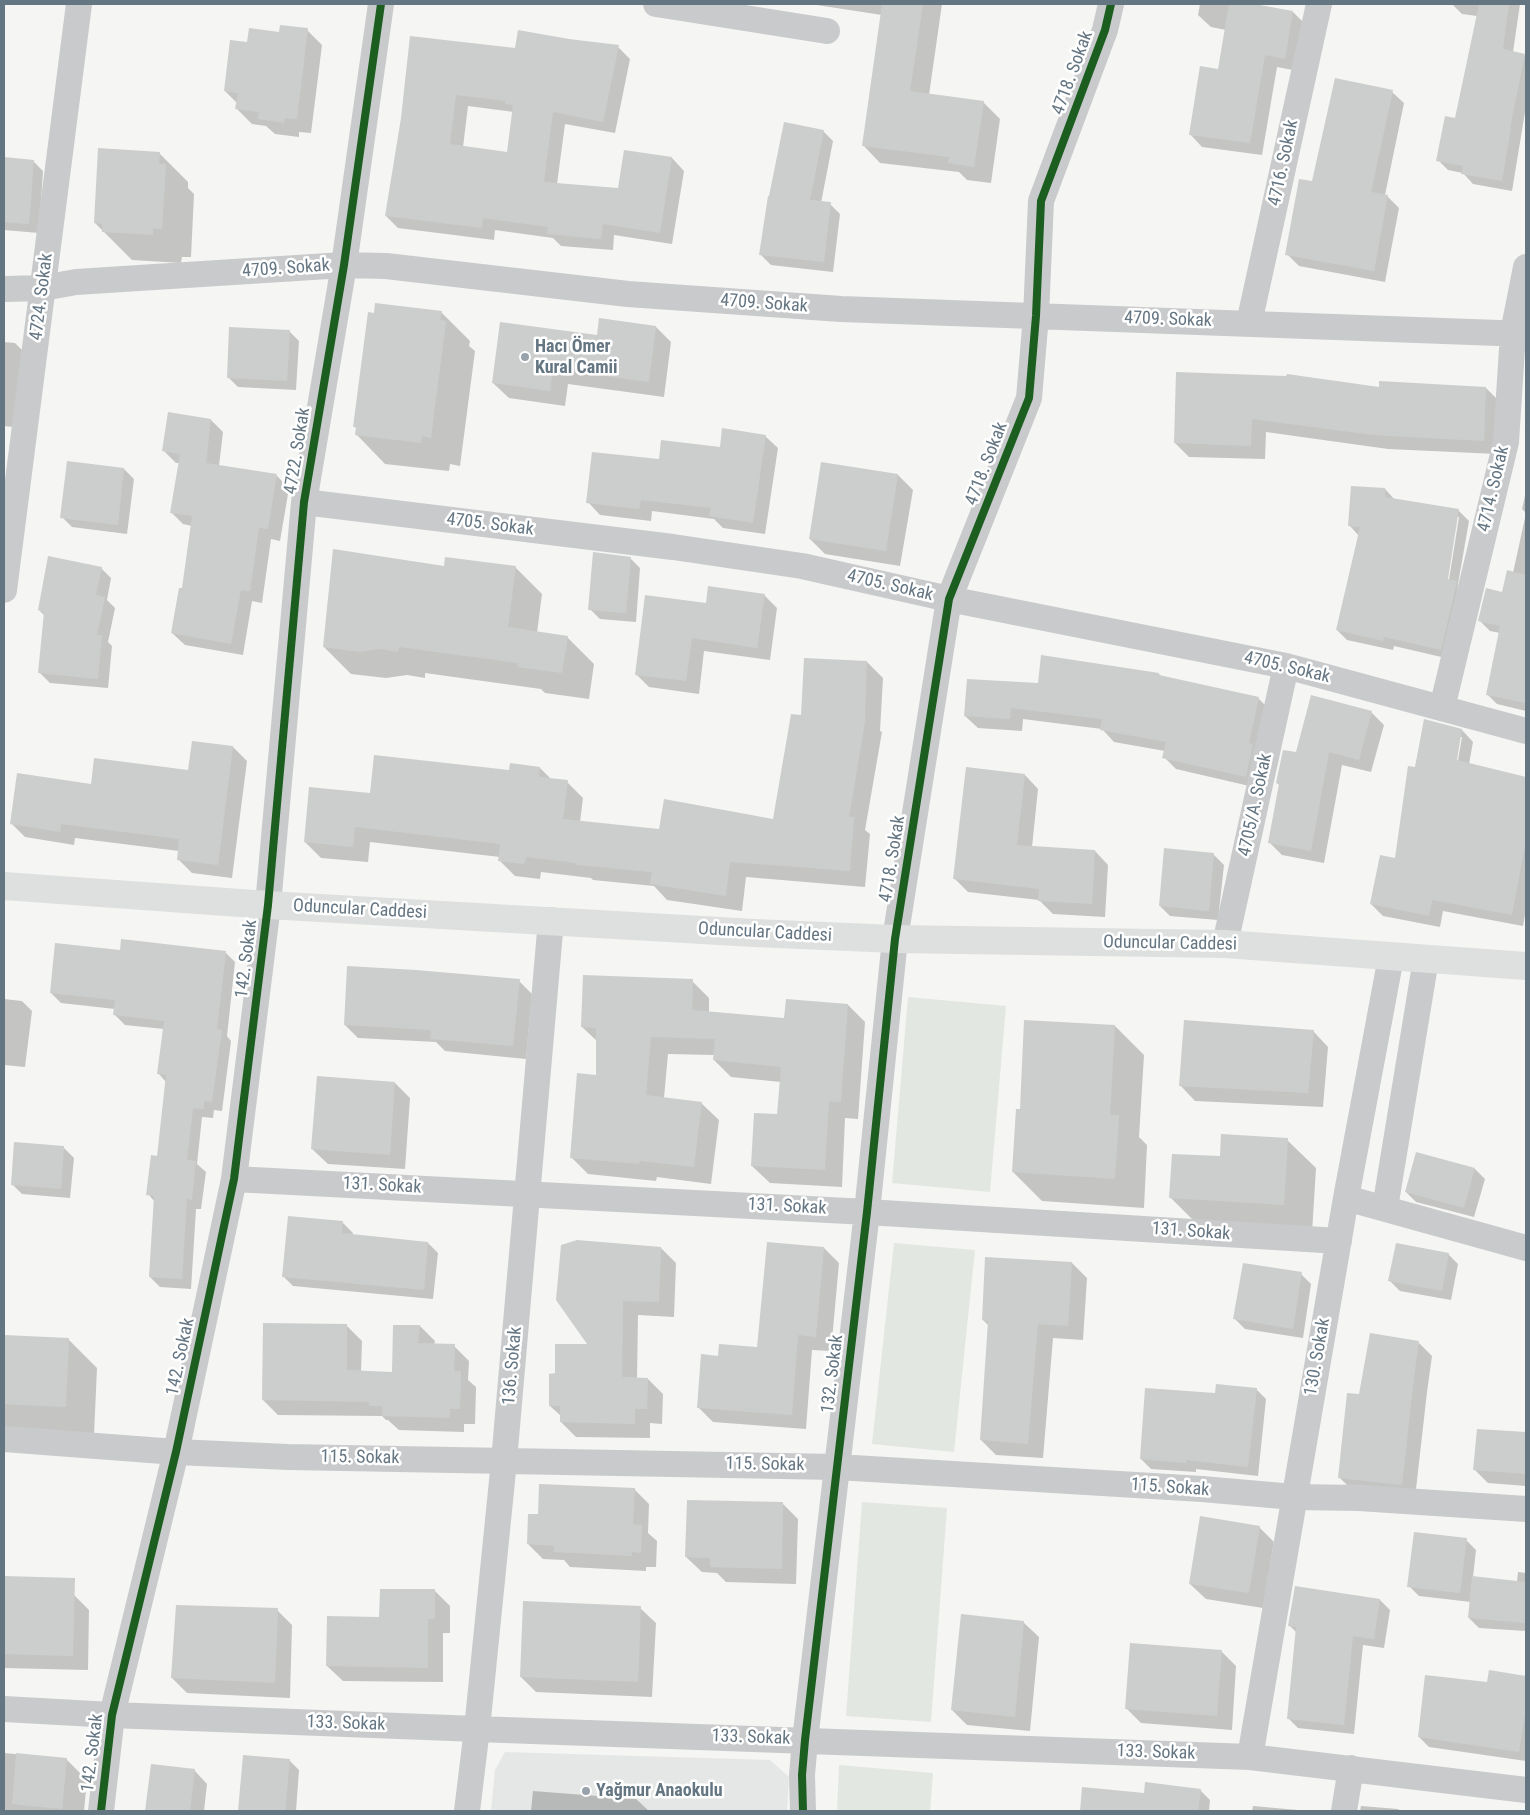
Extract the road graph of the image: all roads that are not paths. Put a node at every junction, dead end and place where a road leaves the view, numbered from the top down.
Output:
1 (79, 4) edge
2 (381, 4) edge
3 (656, 4) edge
4 (1112, 4) edge
5 (1319, 4) edge
6 (827, 31) dead end
7 (344, 265) junction
8 (1526, 267) edge
9 (43, 288) junction
10 (4, 289) edge
11 (1036, 316) junction
12 (1249, 323) junction
13 (1520, 334) edge
14 (1516, 445) edge
15 (304, 502) junction
16 (4, 582) edge
17 (949, 600) junction
18 (1286, 666) junction
19 (1442, 708) junction
20 (1526, 731) edge
21 (4, 886) edge
22 (268, 905) junction
23 (551, 920) junction
24 (895, 939) junction
25 (1225, 944) junction
26 (1391, 957) junction
27 (1426, 959) junction
28 (1526, 966) edge
29 (234, 1179) junction
30 (528, 1193) junction
31 (1346, 1198) junction
32 (1386, 1208) junction
33 (867, 1212) junction
34 (1339, 1241) junction
35 (1526, 1248) edge
36 (4, 1439) edge
37 (176, 1452) junction
38 (504, 1461) junction
39 (837, 1467) junction
40 (1294, 1497) junction
41 (1526, 1509) edge
42 (4, 1709) edge
43 (112, 1715) junction
44 (477, 1730) junction
45 (805, 1740) junction
46 (1250, 1757) junction
47 (1351, 1768) junction
48 (1526, 1790) edge
49 (101, 1811) edge
50 (467, 1811) edge
51 (803, 1811) edge
52 (1344, 1811) edge

1 - 9 street, 4724. Sokak
2 - 7 street, 4722. Sokak
3 - 6 street
4 - 11 street, 4718. Sokak
5 - 12 street, 4716. Sokak
7 - 9 street, 4709. Sokak
7 - 11 street, 4709. Sokak
7 - 15 street, 4722. Sokak
8 - 13 street, 4714. Sokak
9 - 10 street, 4709. Sokak
9 - 16 street, 4724. Sokak
11 - 12 street, 4709. Sokak
11 - 17 street, 4718. Sokak
12 - 13 street, 4709. Sokak
13 - 14 street, 4714. Sokak
14 - 19 street, 4714. Sokak
15 - 17 street, 4705. Sokak
15 - 22 street, 4722. Sokak
17 - 18 street, 4705. Sokak
17 - 24 street, 4718. Sokak
18 - 19 street, 4705. Sokak
18 - 25 street, 4705/A. Sokak
19 - 20 street, 4705. Sokak
21 - 22 street, Oduncular Caddesi
22 - 23 street, Oduncular Caddesi
22 - 29 street, 142. Sokak
23 - 24 street, Oduncular Caddesi
23 - 30 street, 136. Sokak
24 - 25 street, Oduncular Caddesi
24 - 33 street, 132. Sokak
25 - 26 street, Oduncular Caddesi
26 - 27 street, Oduncular Caddesi
26 - 31 street, 130. Sokak
27 - 28 street, Oduncular Caddesi
27 - 32 street
29 - 30 street, 131. Sokak
29 - 37 street, 142. Sokak
30 - 33 street, 131. Sokak
30 - 38 street, 136. Sokak
31 - 32 street
31 - 34 street, 130. Sokak
32 - 35 street
33 - 34 street, 131. Sokak
33 - 39 street, 132. Sokak
34 - 40 street, 130. Sokak
36 - 37 street, 115. Sokak
37 - 38 street, 115. Sokak
37 - 43 street, 142. Sokak
38 - 39 street, 115. Sokak
38 - 44 street, 136. Sokak
39 - 40 street, 115. Sokak
39 - 45 street, 132. Sokak
40 - 41 street, 115. Sokak
40 - 46 street, 130. Sokak
42 - 43 street, 133. Sokak
43 - 44 street, 133. Sokak
43 - 49 street, 142. Sokak
44 - 45 street, 133. Sokak
44 - 50 street, 136. Sokak
45 - 46 street, 133. Sokak
45 - 51 street, 132. Sokak
46 - 47 street, 133. Sokak
47 - 48 street, 133. Sokak
47 - 52 street

